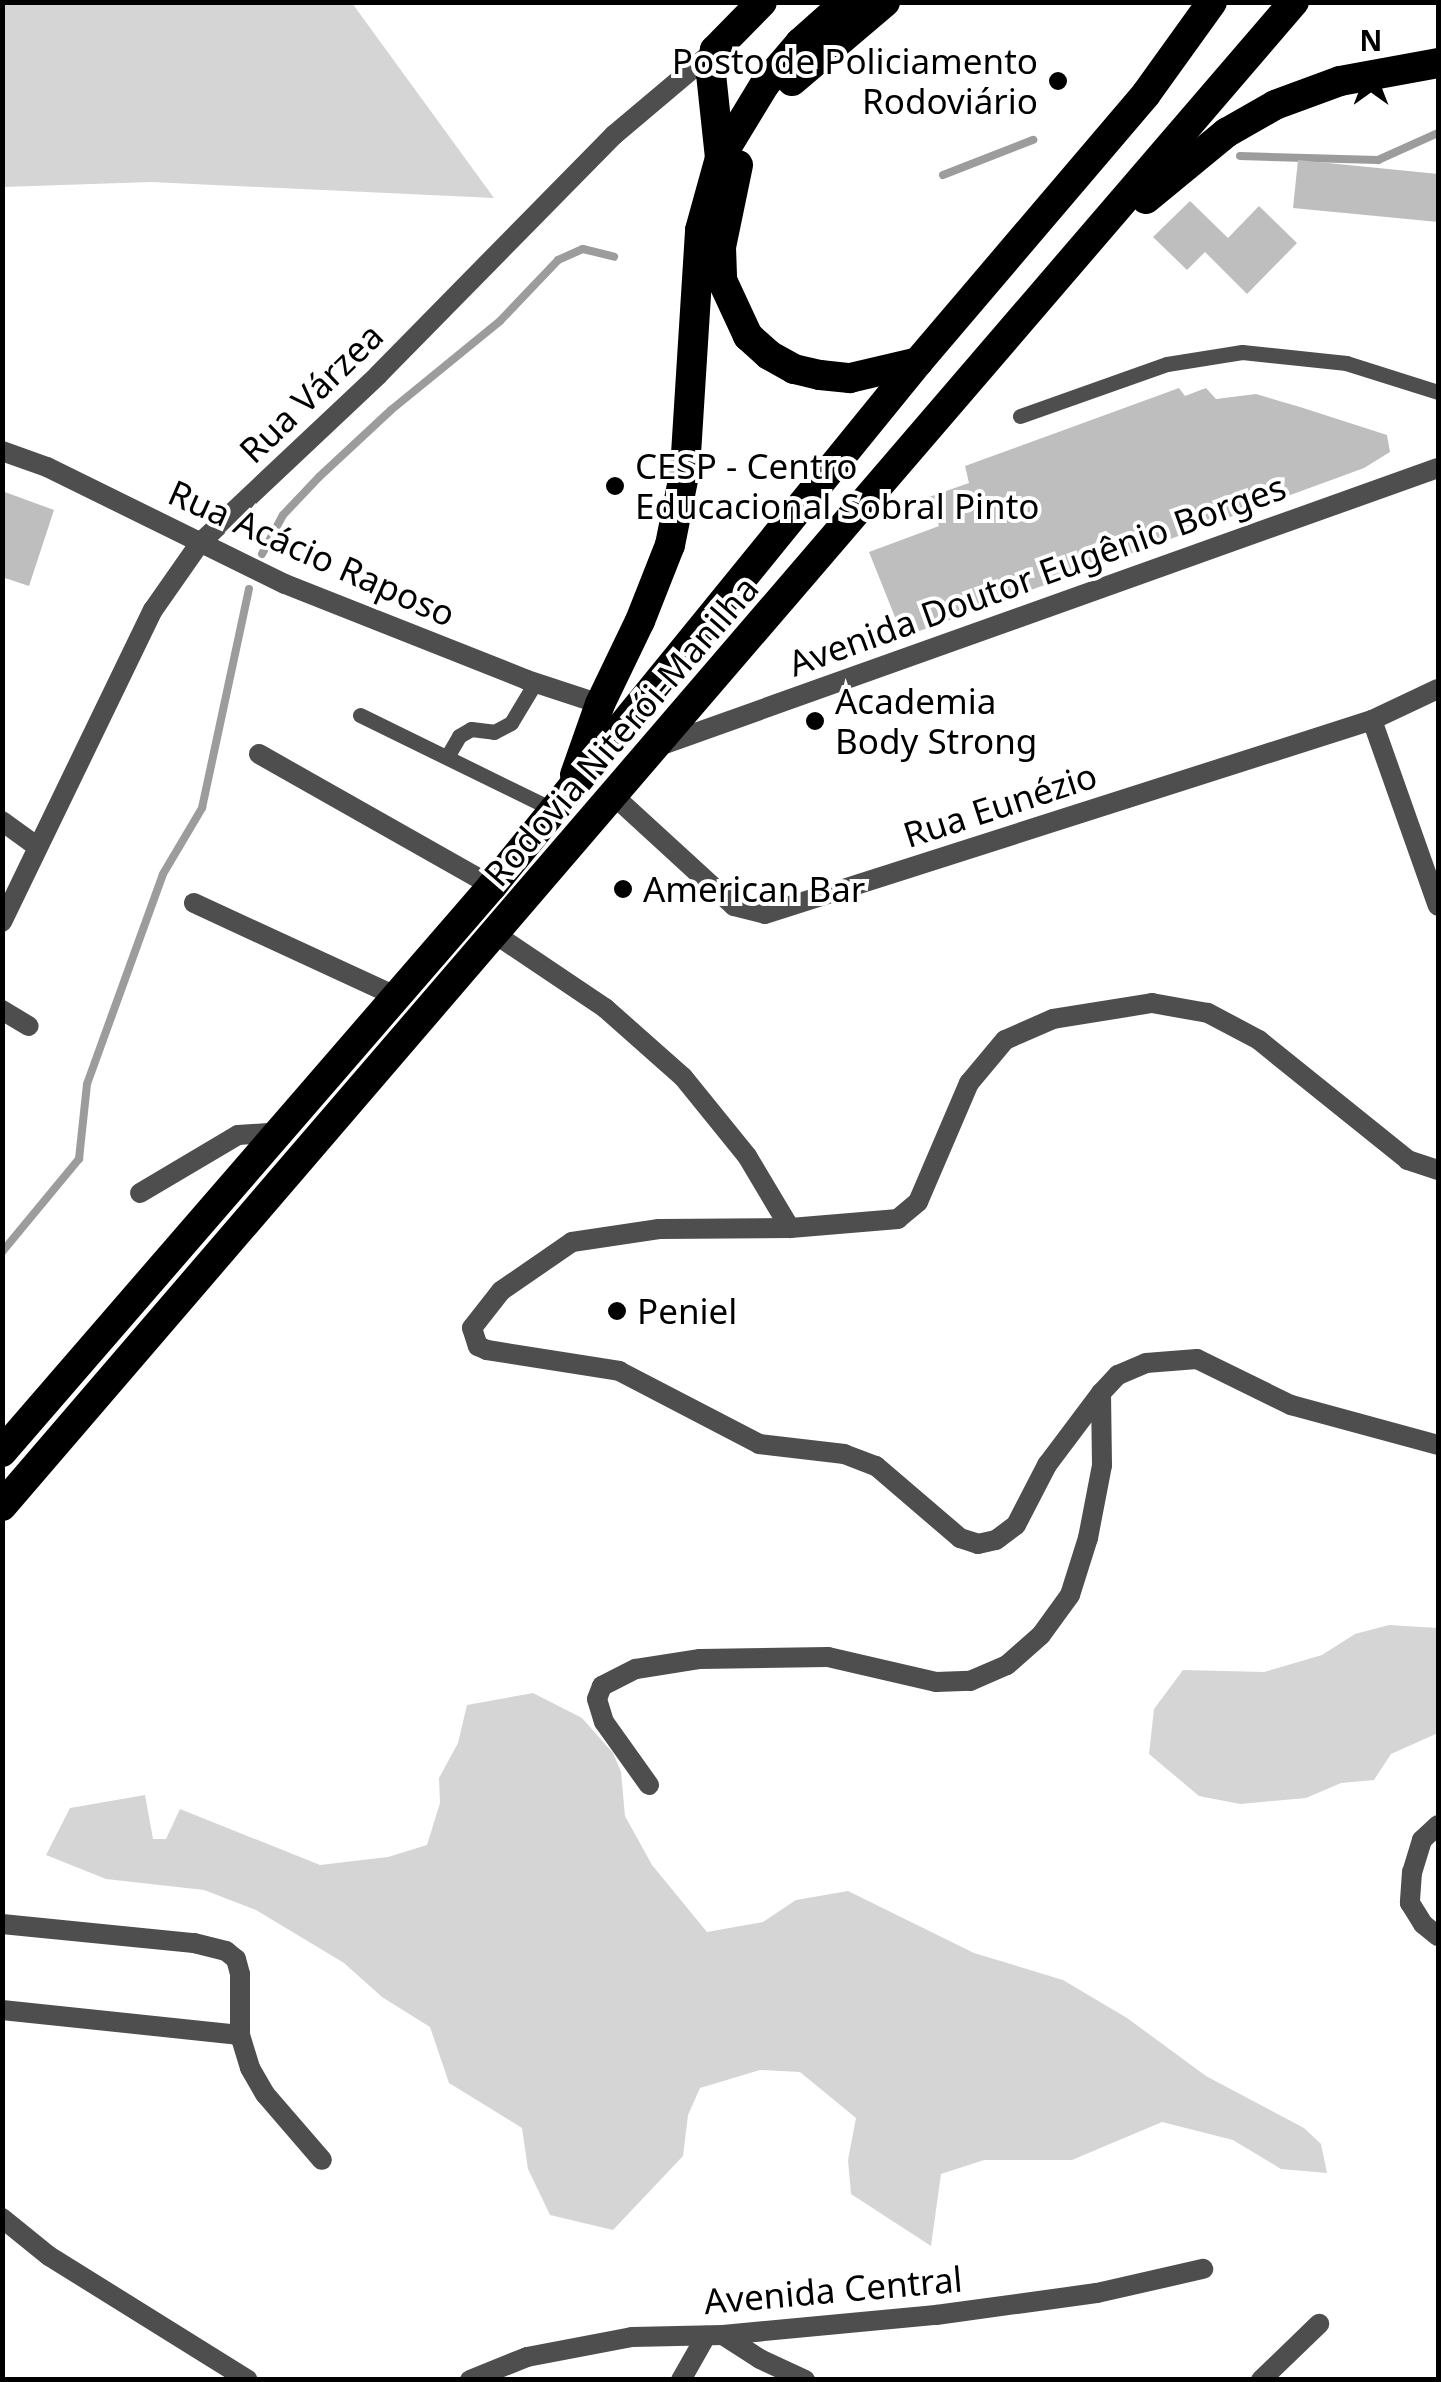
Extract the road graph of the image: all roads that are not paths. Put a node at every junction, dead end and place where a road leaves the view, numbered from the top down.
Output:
1 (762, 2) edge
2 (846, 2) edge
3 (885, 2) edge
4 (1212, 2) edge
5 (1294, 2) edge
6 (715, 50) junction
7 (1438, 63) edge
8 (720, 158) junction
9 (1085, 248) junction
10 (918, 362) junction
11 (1438, 392) edge
12 (1020, 416) dead end
13 (2, 451) edge
14 (1438, 468) edge
15 (200, 543) junction
16 (535, 683) junction
17 (1438, 689) edge
18 (600, 704) junction
19 (360, 715) dead end
20 (1372, 720) junction
21 (660, 746) junction
22 (259, 754) dead end
23 (447, 757) junction
24 (614, 796) junction
25 (562, 802) junction
26 (2, 821) edge
27 (36, 846) junction
28 (492, 886) junction
29 (194, 903) dead end
30 (1438, 906) edge
31 (2, 922) edge
32 (495, 934) junction
33 (395, 996) junction
34 (2, 1010) edge
35 (29, 1026) dead end
36 (283, 1132) junction
37 (1438, 1170) edge
38 (140, 1193) dead end
39 (790, 1228) junction
40 (1101, 1392) junction
41 (1438, 1445) edge
42 (2, 1452) edge
43 (2, 1506) edge
44 (649, 1784) dead end
45 (1438, 1824) edge
46 (2, 1924) edge
47 (1438, 1936) edge
48 (2, 2010) edge
49 (240, 2035) junction
50 (322, 2160) dead end
51 (2, 2218) edge
52 (1203, 2268) dead end
53 (1319, 2324) dead end
54 (714, 2336) junction
55 (248, 2380) edge
56 (470, 2380) edge
57 (681, 2380) edge
58 (806, 2380) edge
59 (1261, 2380) edge

1 - 6 highway
2 - 8 highway
3 - 10 highway
4 - 10 highway, Rodovia Niterói-Manilha
5 - 9 highway, Rodovia Niterói-Manilha
6 - 8 highway
6 - 15 street, Rua Várzea
7 - 9 highway
8 - 18 highway
9 - 21 highway, Rodovia Niterói-Manilha
10 - 25 highway, Rodovia Niterói-Manilha
11 - 12 lane
13 - 15 street, Rua Acácio Raposo
14 - 21 street, Avenida Doutor Eugênio Borges
15 - 16 street, Rua Acácio Raposo
15 - 27 street, Rua Várzea
16 - 18 street, Rua Acácio Raposo
16 - 23 lane
17 - 20 street, Rua Eunézio
18 - 25 highway
19 - 23 lane
20 - 24 street, Rua Eunézio
20 - 30 street
21 - 24 highway, Rodovia Niterói-Manilha
22 - 28 street
23 - 25 lane
24 - 32 highway, Rodovia Niterói-Manilha
25 - 28 highway, Rodovia Niterói-Manilha
26 - 27 street
27 - 31 street, Rua Várzea
28 - 33 highway, Rodovia Niterói-Manilha
29 - 33 street
32 - 39 street
32 - 43 highway, Rodovia Niterói-Manilha
33 - 36 highway, Rodovia Niterói-Manilha
34 - 35 street
36 - 38 street
36 - 42 highway, Rodovia Niterói-Manilha
37 - 39 street
39 - 40 street
40 - 41 street
40 - 44 street
45 - 47 street
46 - 49 street
48 - 49 street
49 - 50 street
51 - 55 street
52 - 54 street, Avenida Central
53 - 59 street
54 - 56 street, Avenida Central
54 - 57 street
54 - 58 street

